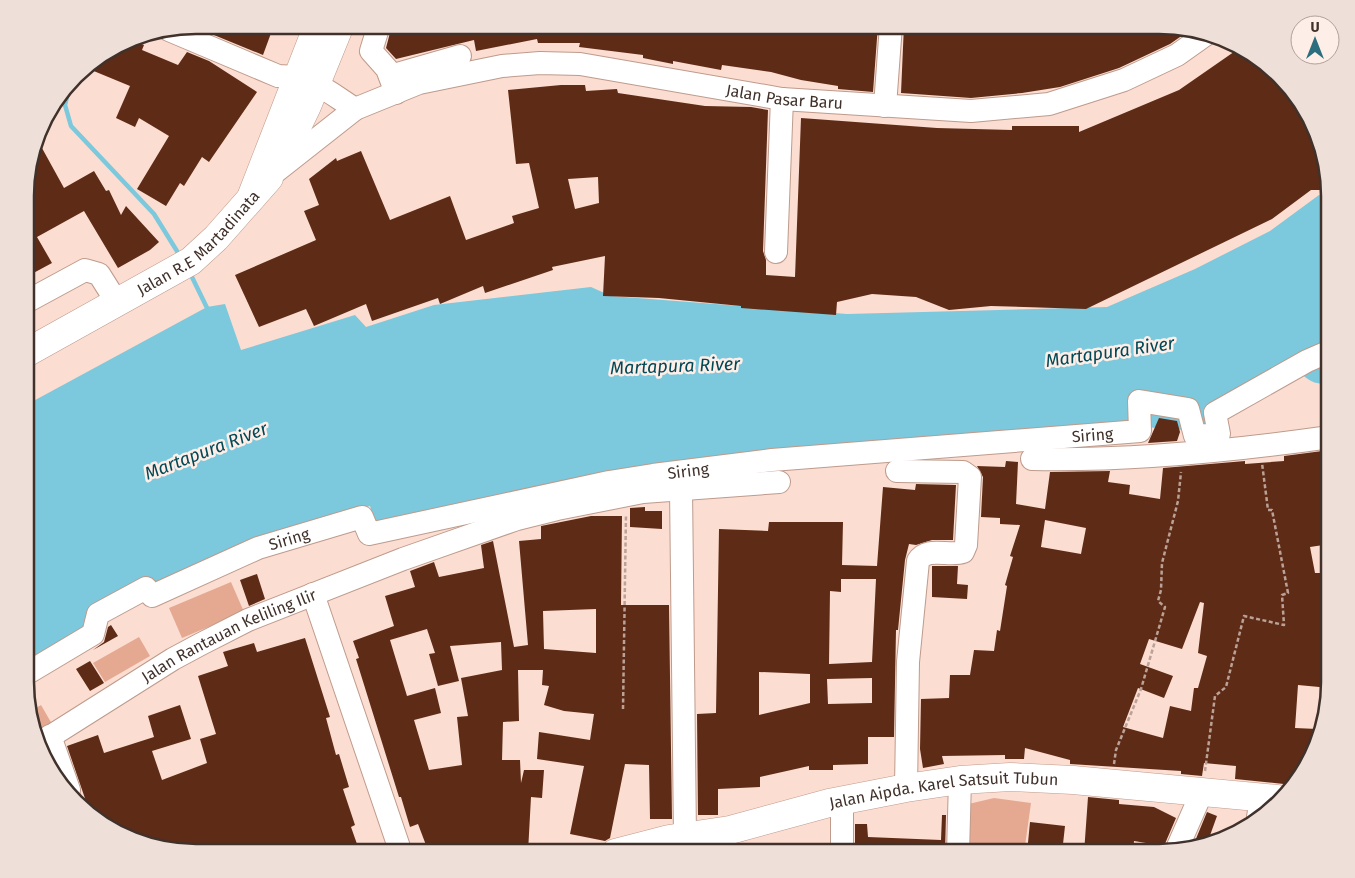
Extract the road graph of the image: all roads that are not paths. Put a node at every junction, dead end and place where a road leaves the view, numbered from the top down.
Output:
1 (315, 34) edge
2 (334, 34) edge
3 (376, 34) edge
4 (890, 34) edge
5 (180, 35) edge
6 (1199, 39) edge
7 (460, 56) dead end
8 (393, 84) junction
9 (298, 86) junction
10 (782, 99) junction
11 (885, 106) junction
12 (355, 109) junction
13 (331, 128) junction
14 (276, 172) junction
15 (252, 195) junction
16 (776, 252) dead end
17 (34, 298) edge
18 (116, 302) junction
19 (34, 347) edge
20 (1321, 355) edge
21 (1321, 438) edge
22 (1224, 442) junction
23 (1032, 459) dead end
24 (897, 472) dead end
25 (779, 482) dead end
26 (681, 489) junction
27 (312, 594) junction
28 (34, 669) edge
29 (45, 740) edge
30 (59, 769) edge
31 (960, 780) junction
32 (906, 788) junction
33 (1202, 792) junction
34 (842, 801) junction
35 (1266, 805) edge
36 (696, 842) edge
37 (1180, 843) edge
38 (398, 844) edge
39 (682, 844) edge
40 (842, 844) edge
41 (958, 844) edge

1 - 9 main road
2 - 9 main road
3 - 8 street
4 - 11 street
5 - 9 street
6 - 11 street, Jalan Pasar Baru
7 - 8 street
8 - 10 street, Jalan Pasar Baru
8 - 12 street, Jalan Pasar Baru
9 - 12 street
9 - 13 street
9 - 14 main road
9 - 15 main road
10 - 11 street, Jalan Pasar Baru
10 - 16 street
12 - 13 street, Jalan R.E Martadinata
13 - 14 street, Jalan R.E Martadinata
14 - 15 main road, Jalan R.E Martadinata
15 - 18 main road, Jalan R.E Martadinata
17 - 18 street
18 - 19 main road, Jalan R.E Martadinata
20 - 22 street
21 - 22 street
22 - 23 street
22 - 28 street, Siring
24 - 32 street
25 - 26 street
26 - 27 street
26 - 36 street
27 - 29 street, Jalan Rantauan Keliling Ilir
27 - 38 street, Jalan Rantauan Keliling Ilir
29 - 30 street
31 - 32 main road, Jalan Aipda. Karel Satsuit Tubun
31 - 33 main road, Jalan Aipda. Karel Satsuit Tubun
31 - 41 street
32 - 34 main road, Jalan Aipda. Karel Satsuit Tubun
33 - 35 main road, Jalan Aipda. Karel Satsuit Tubun
33 - 37 street
34 - 36 main road, Jalan Aipda. Karel Satsuit Tubun
34 - 40 street
36 - 39 main road, Jalan Aipda. Karel Satsuit Tubun

